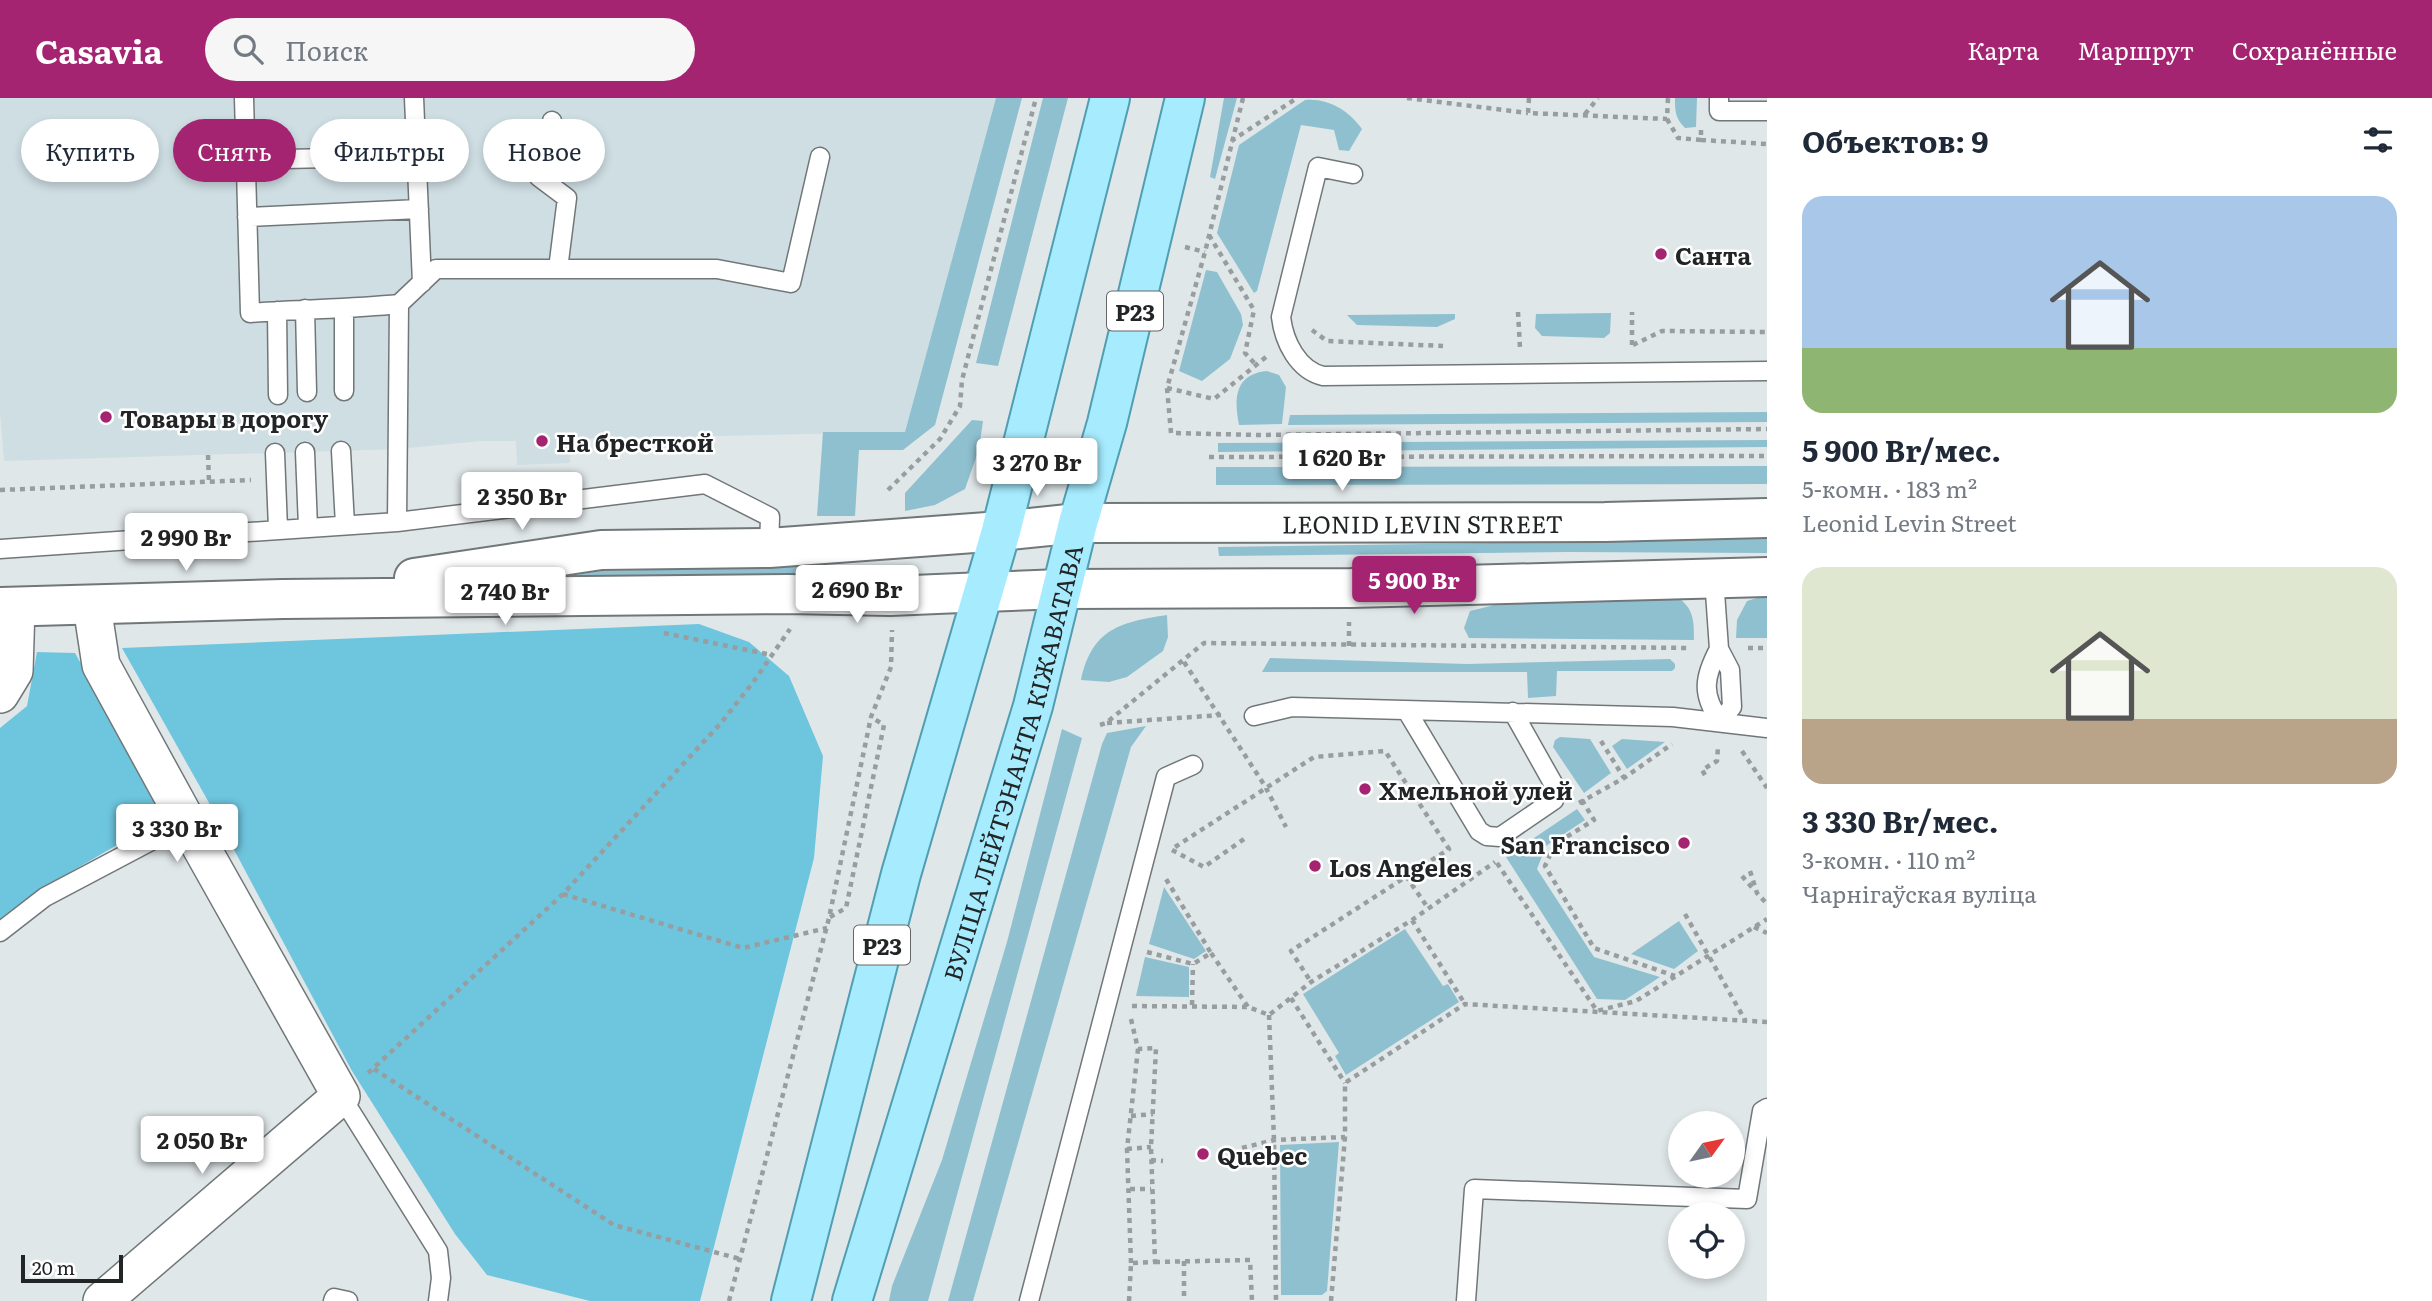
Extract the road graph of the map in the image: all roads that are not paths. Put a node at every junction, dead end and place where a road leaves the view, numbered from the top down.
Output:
1 (244, 98) edge
2 (414, 98) edge
3 (1110, 98) edge
4 (1185, 98) edge
5 (1720, 98) edge
6 (1767, 111) edge
7 (245, 119) edge
8 (415, 119) edge
9 (820, 157) dead end
10 (1353, 174) dead end
11 (246, 182) edge
12 (417, 182) edge
13 (546, 182) edge
14 (419, 209) junction
15 (247, 216) junction
16 (558, 270) junction
17 (422, 283) junction
18 (400, 304) junction
19 (305, 309) junction
20 (344, 309) junction
21 (277, 311) junction
22 (1767, 371) edge
23 (344, 391) dead end
24 (307, 392) dead end
25 (278, 395) dead end
26 (341, 451) dead end
27 (306, 452) dead end
28 (275, 453) dead end
29 (1767, 518) edge
30 (397, 523) junction
31 (1078, 523) junction
32 (345, 525) junction
33 (308, 527) junction
34 (278, 529) junction
35 (1001, 531) junction
36 (769, 548) junction
37 (0, 549) edge
38 (1767, 577) edge
39 (1714, 578) junction
40 (1061, 589) junction
41 (984, 592) junction
42 (283, 598) junction
43 (92, 606) junction
44 (8, 607) edge
45 (0, 694) edge
46 (1407, 711) junction
47 (1513, 712) junction
48 (1254, 716) dead end
49 (1720, 721) junction
50 (1762, 728) edge
51 (1767, 744) edge
52 (1193, 765) dead end
53 (187, 822) junction
54 (0, 932) edge
55 (341, 1096) junction
56 (1767, 1108) edge
57 (102, 1301) edge
58 (333, 1301) edge
59 (348, 1301) edge
60 (438, 1301) edge
61 (791, 1301) edge
62 (852, 1301) edge
63 (1029, 1301) edge
64 (1465, 1301) edge

1 - 7 lane
2 - 8 lane
3 - 35 main road, Р23
4 - 31 main road, ВУЛІЦА ЛЕЙТЭНАНТА КІЖАВАТАВА / Р23
5 - 6 lane
9 - 16 lane
10 - 22 lane
11 - 15 lane
12 - 14 lane
13 - 16 lane
14 - 15 lane
14 - 17 lane
15 - 21 lane
16 - 17 lane
17 - 18 lane
18 - 20 lane
18 - 30 lane
19 - 20 lane
19 - 21 lane
19 - 24 lane
20 - 23 lane
21 - 25 lane
26 - 32 lane
27 - 33 lane
28 - 34 lane
29 - 31 street, LEONID LEVIN STREET
30 - 32 lane
30 - 36 lane
31 - 35 street, LEONID LEVIN STREET
31 - 40 main road, ВУЛІЦА ЛЕЙТЭНАНТА КІЖАВАТАВА / Р23
32 - 33 lane
33 - 34 lane
34 - 37 lane
35 - 36 street, LEONID LEVIN STREET
35 - 41 main road, Р23
36 - 42 street, LEONID LEVIN STREET
38 - 39 street
39 - 40 street
39 - 49 lane
40 - 41 street
40 - 62 main road, ВУЛІЦА ЛЕЙТЭНАНТА КІЖАВАТАВА / Р23
41 - 42 street
41 - 61 main road, Р23
42 - 43 street
43 - 44 street
43 - 53 street
44 - 45 street
46 - 47 lane
46 - 47 lane
46 - 48 lane
47 - 49 lane
49 - 50 lane
50 - 51 lane
52 - 63 lane
53 - 54 lane
53 - 55 street
55 - 57 street
55 - 60 lane
56 - 64 lane
58 - 59 lane

